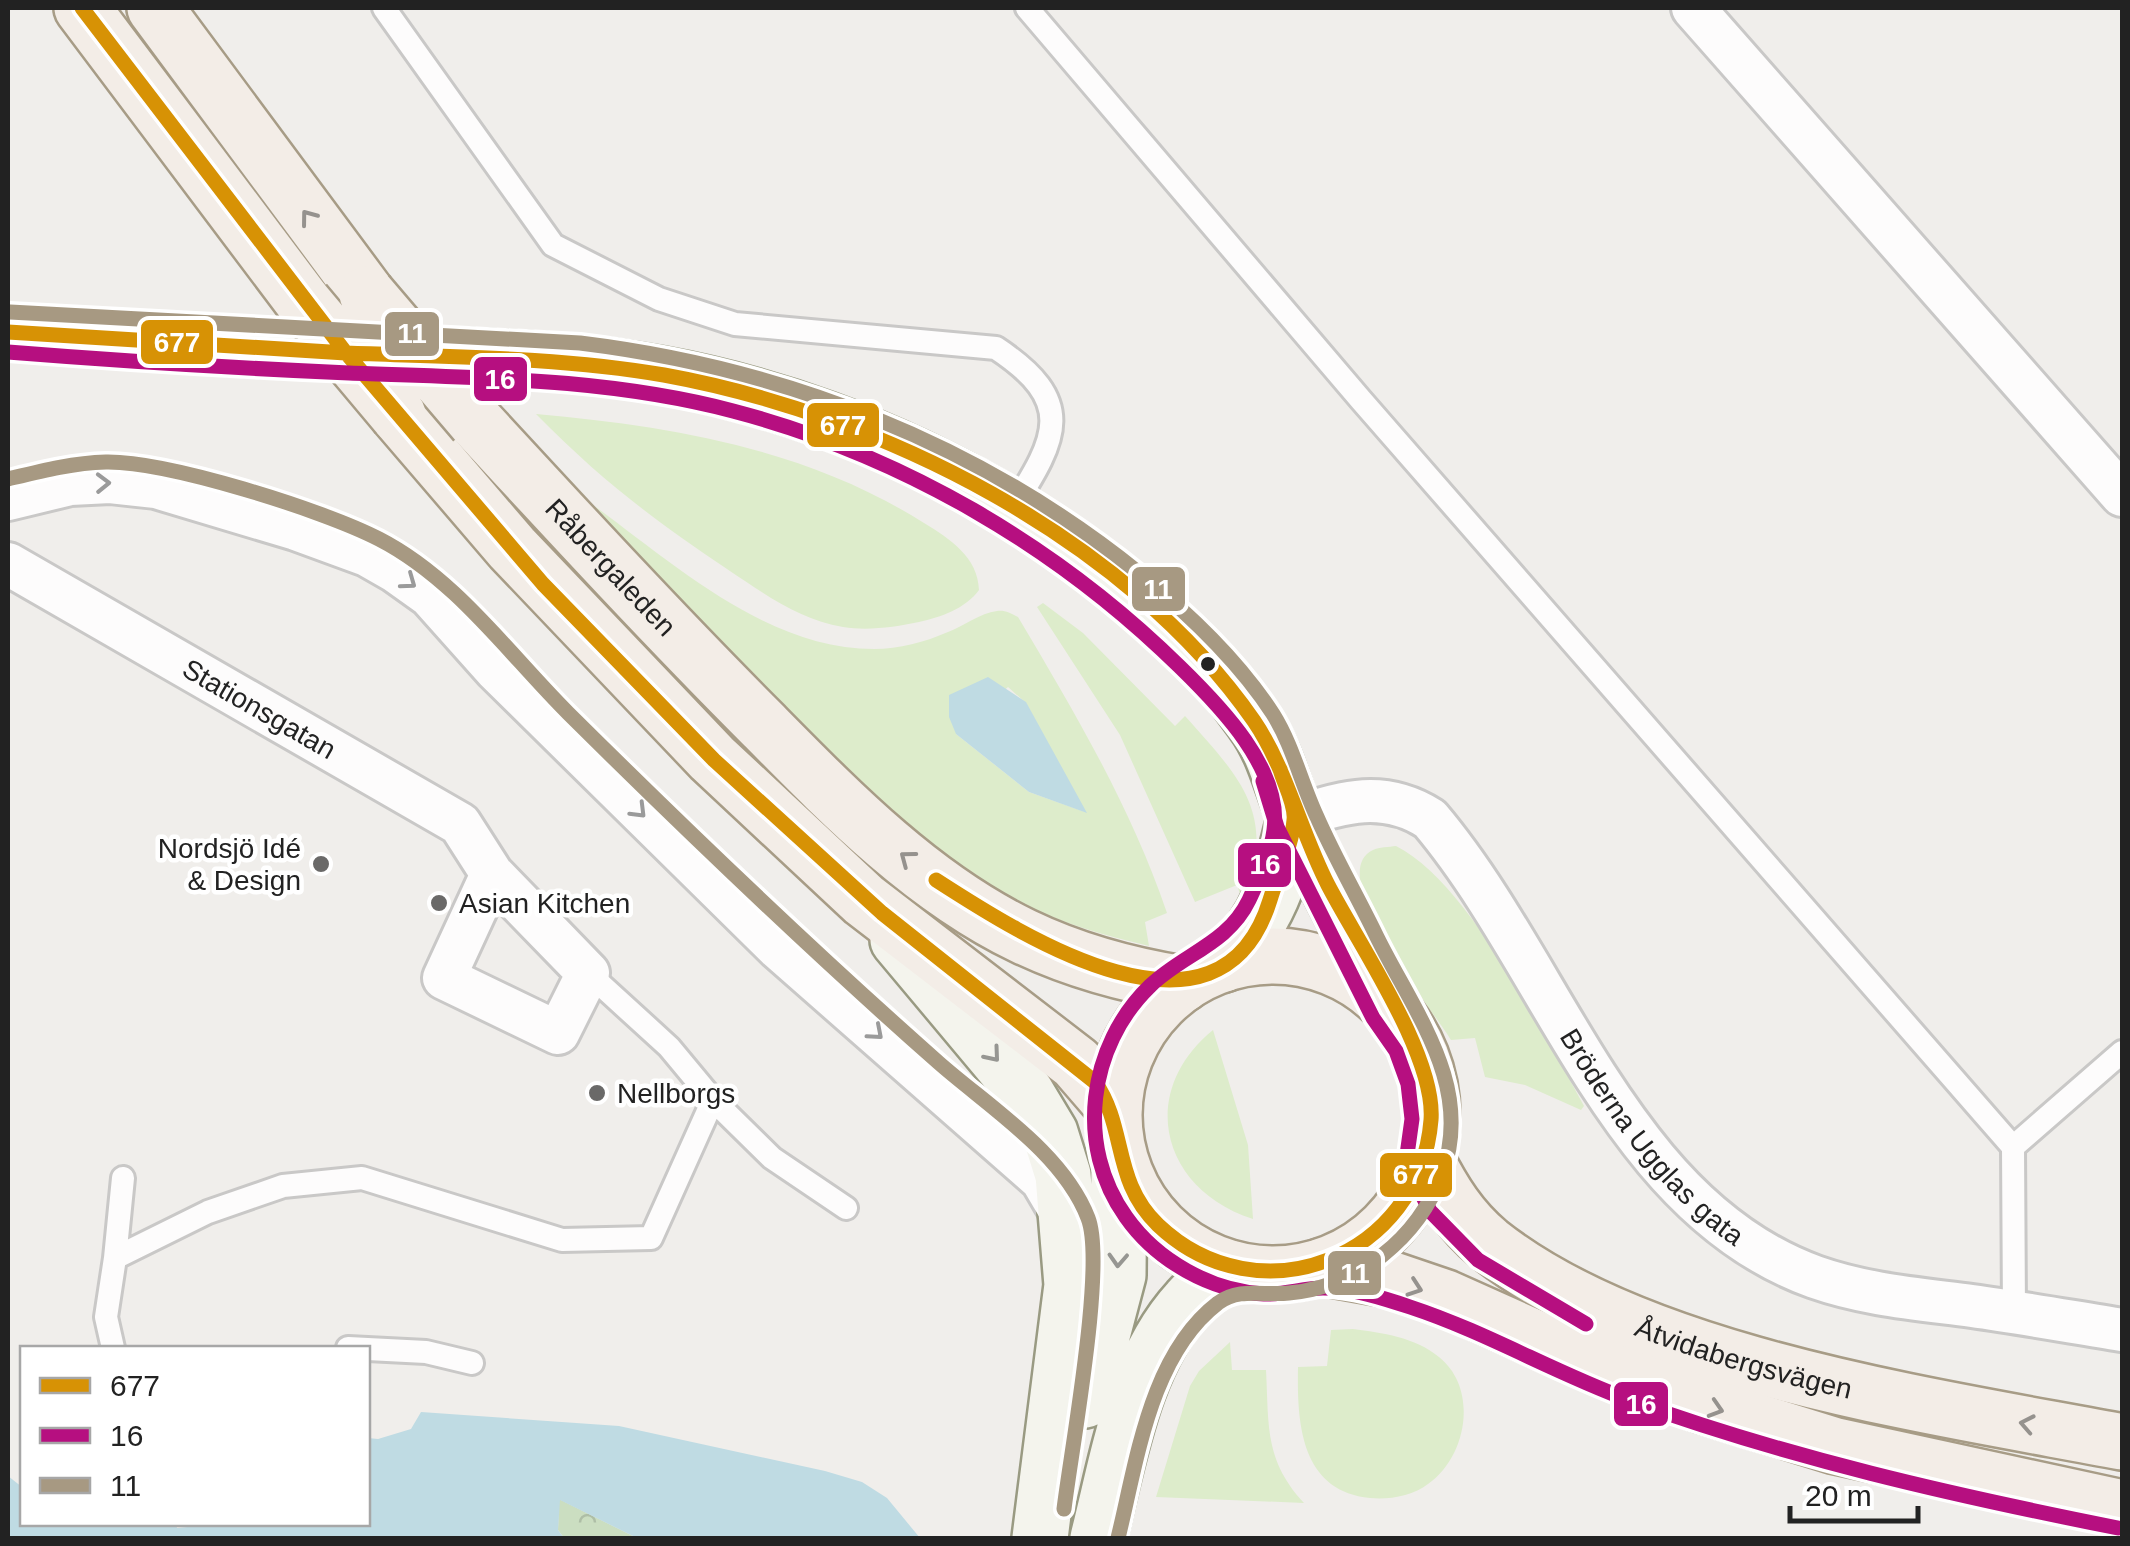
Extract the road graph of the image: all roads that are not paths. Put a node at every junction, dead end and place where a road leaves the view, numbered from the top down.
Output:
1 (82, 8) edge
2 (155, 8) edge
3 (384, 8) edge
4 (1027, 8) edge
5 (1693, 8) edge
6 (8, 332) edge
7 (2122, 495) edge
8 (8, 500) edge
9 (1013, 506) junction
10 (8, 564) edge
11 (1295, 818) junction
12 (492, 874) junction
13 (864, 900) junction
14 (588, 972) junction
15 (1204, 974) junction
16 (1391, 1009) junction
17 (2122, 1052) edge
18 (713, 1100) junction
19 (1114, 1107) junction
20 (2012, 1147) junction
21 (1426, 1159) junction
22 (1120, 1163) junction
23 (123, 1178) dead end
24 (846, 1208) dead end
25 (1070, 1226) junction
26 (115, 1258) junction
27 (1320, 1267) junction
28 (1232, 1269) junction
29 (2014, 1312) junction
30 (2122, 1330) edge
31 (113, 1346) edge
32 (370, 1349) edge
33 (472, 1363) dead end
34 (2122, 1442) edge
35 (2122, 1508) edge
36 (1041, 1535) edge
37 (1098, 1538) edge

1 - 13 main road, bridge
15 -> 2 main road, Råbergaleden, bridge
3 - 9 lane
4 - 20 lane
5 - 7 street
6 - 9 main road
8 -> 25 street
9 - 11 main road
10 - 12 street, Stationsgatan
11 - 15 main road
11 - 16 main road
11 - 29 street, Bröderna Ugglas gata
12 - 14 street, Stationsgatan
12 - 14 street
13 - 19 main road
13 -> 25 main road
14 - 18 lane
15 - 16 main road
15 - 19 main road
16 - 21 main road
17 - 20 lane
18 - 24 lane
18 - 26 lane
19 - 22 main road
20 - 29 lane
21 - 27 main road
34 -> 21 main road, Åtvidabergsvägen
22 - 28 main road
22 -> 36 main road
23 - 26 lane
25 - 36 main road
26 - 31 lane
27 - 28 main road
27 -> 35 main road, Åtvidabergsvägen
28 - 37 main road
29 - 30 street, Bröderna Ugglas gata
32 - 33 lane

